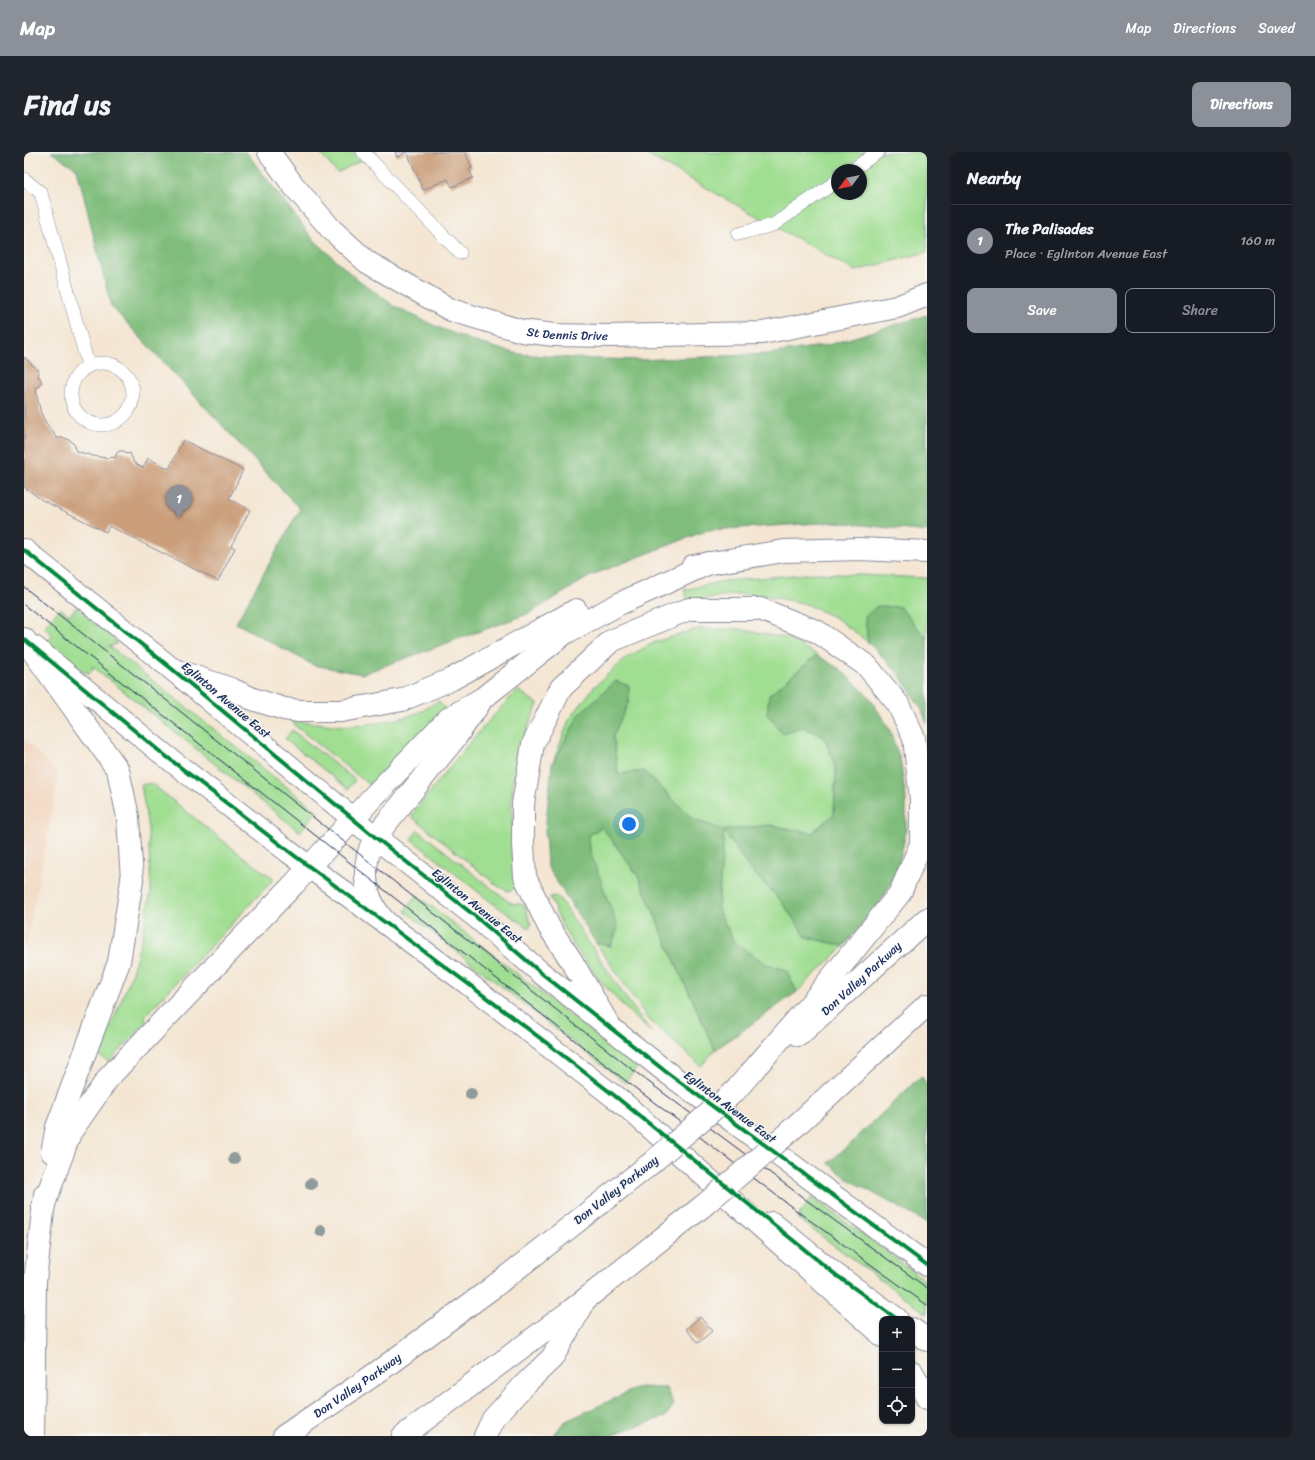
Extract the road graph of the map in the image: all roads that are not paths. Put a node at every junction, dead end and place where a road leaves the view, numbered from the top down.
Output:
1 (269, 152) edge
2 (363, 152) edge
3 (878, 152) edge
4 (861, 164) edge
5 (24, 178) edge
6 (831, 185) edge
7 (738, 234) dead end
8 (460, 253) dead end
9 (927, 295) edge
10 (88, 365) junction
11 (24, 550) edge
12 (927, 552) edge
13 (708, 563) junction
14 (24, 639) edge
15 (172, 669) junction
16 (483, 698) junction
17 (354, 819) junction
18 (375, 837) junction
19 (309, 867) junction
20 (927, 919) edge
21 (397, 932) junction
22 (927, 1005) edge
23 (610, 1026) junction
24 (736, 1091) junction
25 (614, 1096) junction
26 (43, 1207) junction
27 (927, 1265) edge
28 (587, 1298) junction
29 (894, 1316) edge
30 (915, 1331) edge
31 (879, 1332) edge
32 (927, 1340) edge
33 (915, 1377) edge
34 (927, 1398) edge
35 (33, 1436) edge
36 (284, 1436) edge
37 (403, 1436) edge
38 (485, 1436) edge

1 - 9 main road, St Dennis Drive
2 - 8 lane
3 - 4 lane
5 - 10 lane
6 - 7 lane
10 - 10 lane
11 - 15 main road, Eglinton Avenue East
12 - 13 main road
13 - 15 main road
13 - 16 main road
14 - 19 main road
14 - 26 main road
15 - 17 main road, Eglinton Avenue East
16 - 17 main road
16 - 18 main road
17 - 18 main road, Eglinton Avenue East
17 - 19 main road
18 - 21 main road
18 - 23 main road, Eglinton Avenue East
19 - 21 main road
19 - 26 main road
20 - 24 main road, Don Valley Parkway
21 - 25 main road
22 - 28 main road, bridge
23 - 24 main road
23 - 27 main road, Eglinton Avenue East
24 - 36 main road, Don Valley Parkway, bridge
25 - 29 main road
25 - 31 main road
26 - 35 main road
28 - 37 main road
28 - 38 main road
30 - 32 main road
33 - 34 main road

